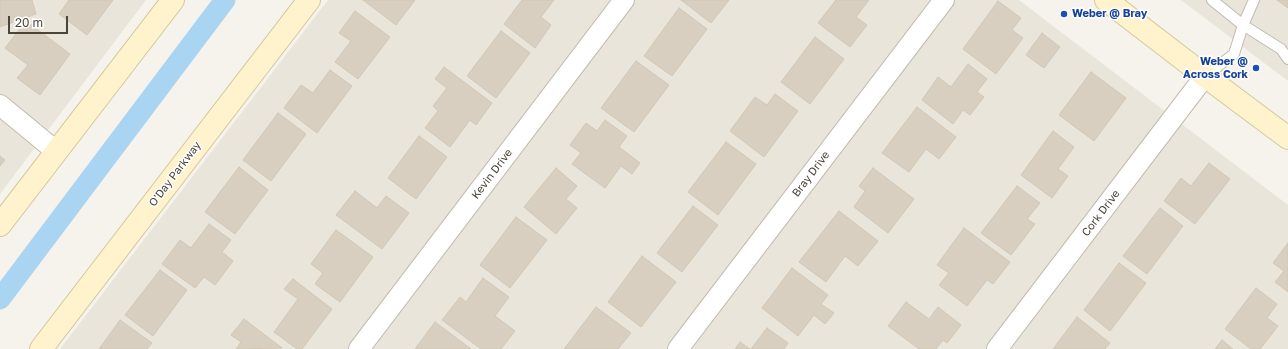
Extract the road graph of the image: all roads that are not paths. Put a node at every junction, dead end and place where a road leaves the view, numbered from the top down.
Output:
1 (173, 0) edge
2 (308, 0) edge
3 (624, 0) edge
4 (944, 0) edge
5 (1106, 0) edge
6 (1212, 0) edge
7 (1254, 0) edge
8 (1243, 25) junction
9 (1288, 58) edge
10 (1205, 76) junction
11 (0, 106) edge
12 (1288, 138) edge
13 (57, 152) junction
14 (0, 225) edge
15 (41, 349) edge
16 (359, 349) edge
17 (678, 349) edge
18 (997, 349) edge

1 - 13 street
2 - 15 street, O'Day Parkway
3 - 16 street, Kevin Drive
4 - 17 street, Bray Drive
5 - 10 street
6 - 8 lane
7 - 8 lane
8 - 9 lane
8 - 10 lane
10 - 12 street
10 - 18 street, Cork Drive
11 - 13 street
13 - 14 street

